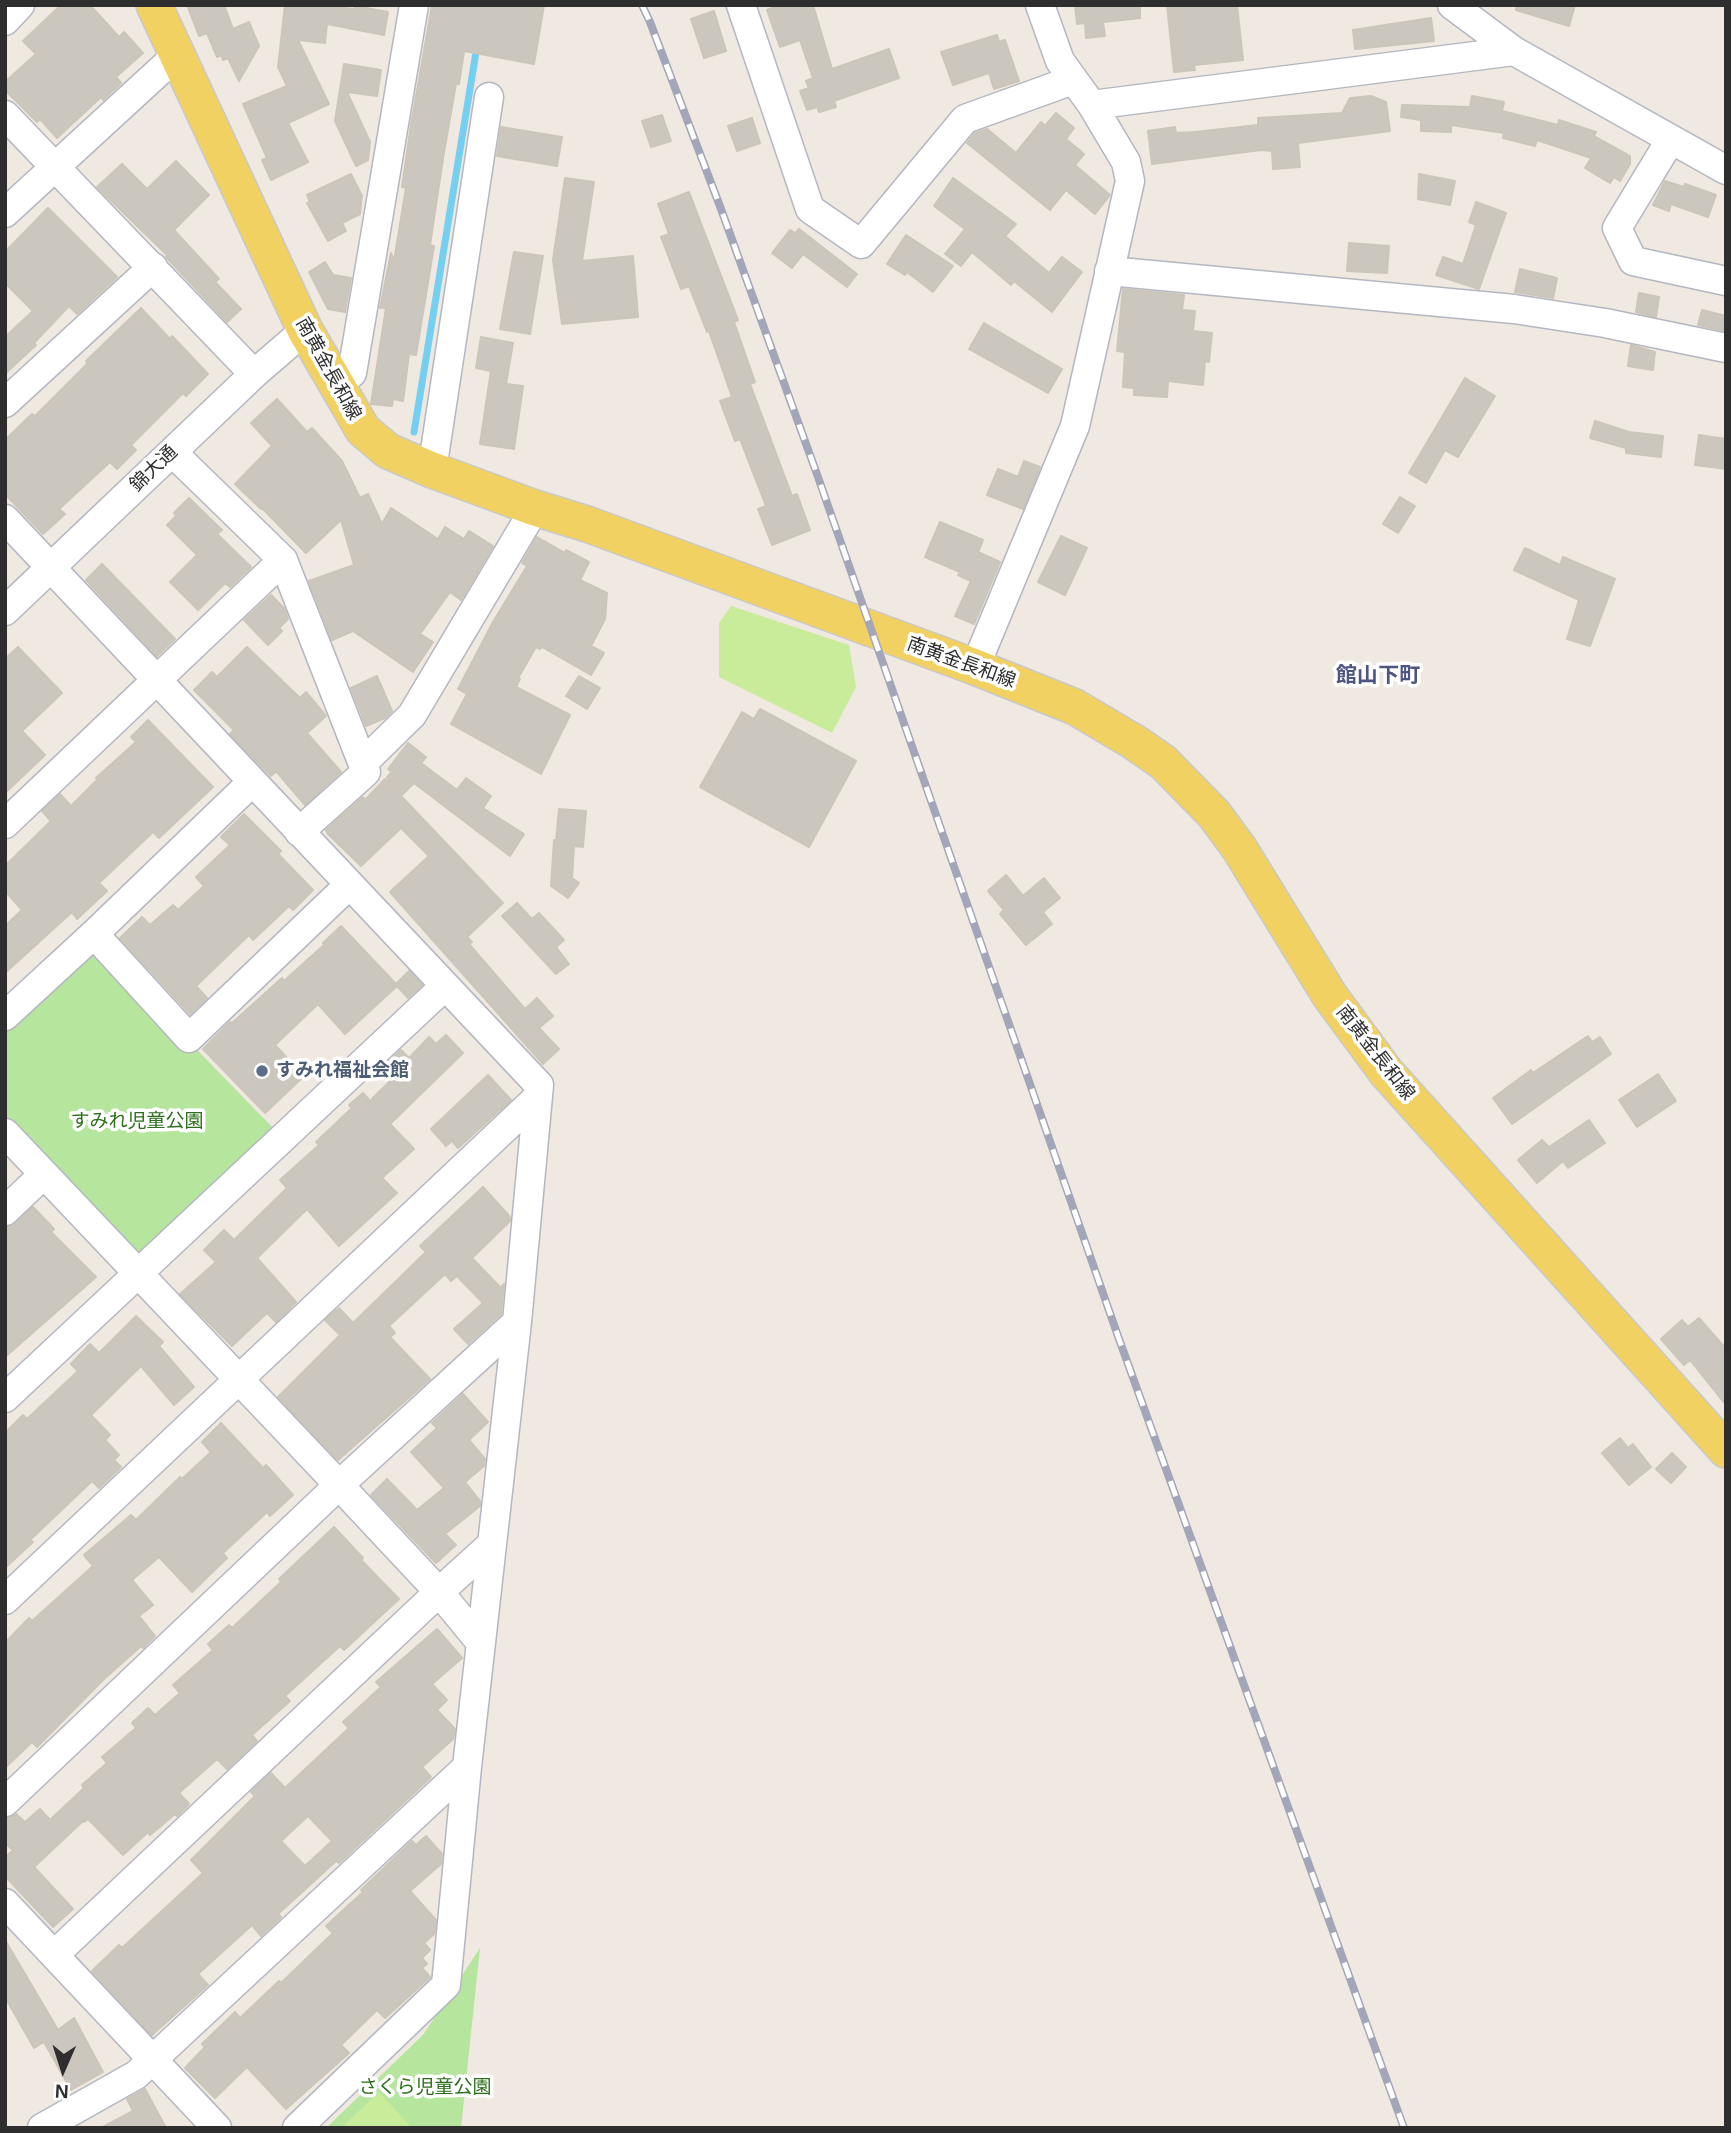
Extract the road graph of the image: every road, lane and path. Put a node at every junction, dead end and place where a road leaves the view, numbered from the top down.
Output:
1 (20, 5) edge
2 (153, 5) edge
3 (414, 5) edge
4 (741, 5) edge
5 (1040, 5) edge
6 (1452, 5) edge
7 (5, 21) edge
8 (1514, 51) junction
9 (177, 55) junction
10 (1073, 80) junction
11 (489, 97) dead end
12 (1092, 105) junction
13 (5, 115) edge
14 (1671, 139) junction
15 (53, 167) junction
16 (1726, 170) edge
17 (5, 213) edge
18 (153, 267) junction
19 (1109, 271) junction
20 (1726, 281) edge
21 (305, 330) junction
22 (1726, 348) edge
23 (254, 374) junction
24 (336, 387) junction
25 (5, 403) edge
26 (172, 452) junction
27 (432, 470) junction
28 (535, 508) junction
29 (5, 519) edge
30 (283, 560) junction
31 (52, 567) junction
32 (5, 611) edge
33 (975, 667) junction
34 (156, 681) junction
35 (363, 763) junction
36 (253, 782) junction
37 (5, 824) edge
38 (299, 832) junction
39 (349, 886) junction
40 (94, 934) junction
41 (445, 986) junction
42 (5, 1016) edge
43 (538, 1097) junction
44 (5, 1133) edge
45 (44, 1174) junction
46 (5, 1211) edge
47 (137, 1273) junction
48 (517, 1322) junction
49 (239, 1380) junction
50 (5, 1398) edge
51 (1726, 1450) edge
52 (339, 1485) junction
53 (491, 1545) junction
54 (439, 1592) junction
55 (5, 1600) edge
56 (481, 1643) junction
57 (467, 1767) junction
58 (5, 1802) edge
59 (5, 1903) edge
60 (54, 1955) junction
61 (153, 2060) junction
62 (42, 2128) edge
63 (217, 2128) edge
64 (297, 2128) edge

1 - 7 street
2 - 9 main road, 南黄金長和線
3 - 24 street
4 - 10 street
5 - 10 street
6 - 8 street
8 - 12 street
8 - 14 street
9 - 15 street
9 - 21 main road, 南黄金長和線
10 - 12 street
11 - 27 street
12 - 19 street
13 - 15 street
14 - 16 street
14 - 20 street
15 - 17 street
15 - 18 street
18 - 23 street
18 - 25 street
19 - 22 street
19 - 33 street
21 - 23 street, 錦大通
21 - 24 main road, 南黄金長和線
23 - 26 street, 錦大通
24 - 27 main road, 南黄金長和線
26 - 30 street
26 - 31 street, 錦大通
27 - 28 main road, 南黄金長和線
28 - 33 main road, 南黄金長和線
28 - 35 street
29 - 31 street
30 - 34 street
30 - 35 street
31 - 32 street, 錦大通
31 - 34 street
33 - 51 main road, 南黄金長和線
34 - 36 street
34 - 37 street
35 - 38 street
36 - 38 street
36 - 40 street
38 - 39 street
39 - 40 street
39 - 41 street
40 - 42 street
41 - 43 street
41 - 47 street
43 - 48 street
43 - 49 street
44 - 45 street
45 - 46 street
45 - 47 street
47 - 49 street
47 - 50 street
48 - 52 street
48 - 53 street
49 - 52 street
49 - 55 street
52 - 54 street
52 - 58 street
53 - 54 street
53 - 56 street
54 - 56 street
54 - 60 street
56 - 57 street
57 - 61 street
57 - 64 street
59 - 60 street
60 - 61 street
61 - 62 street
61 - 63 street

